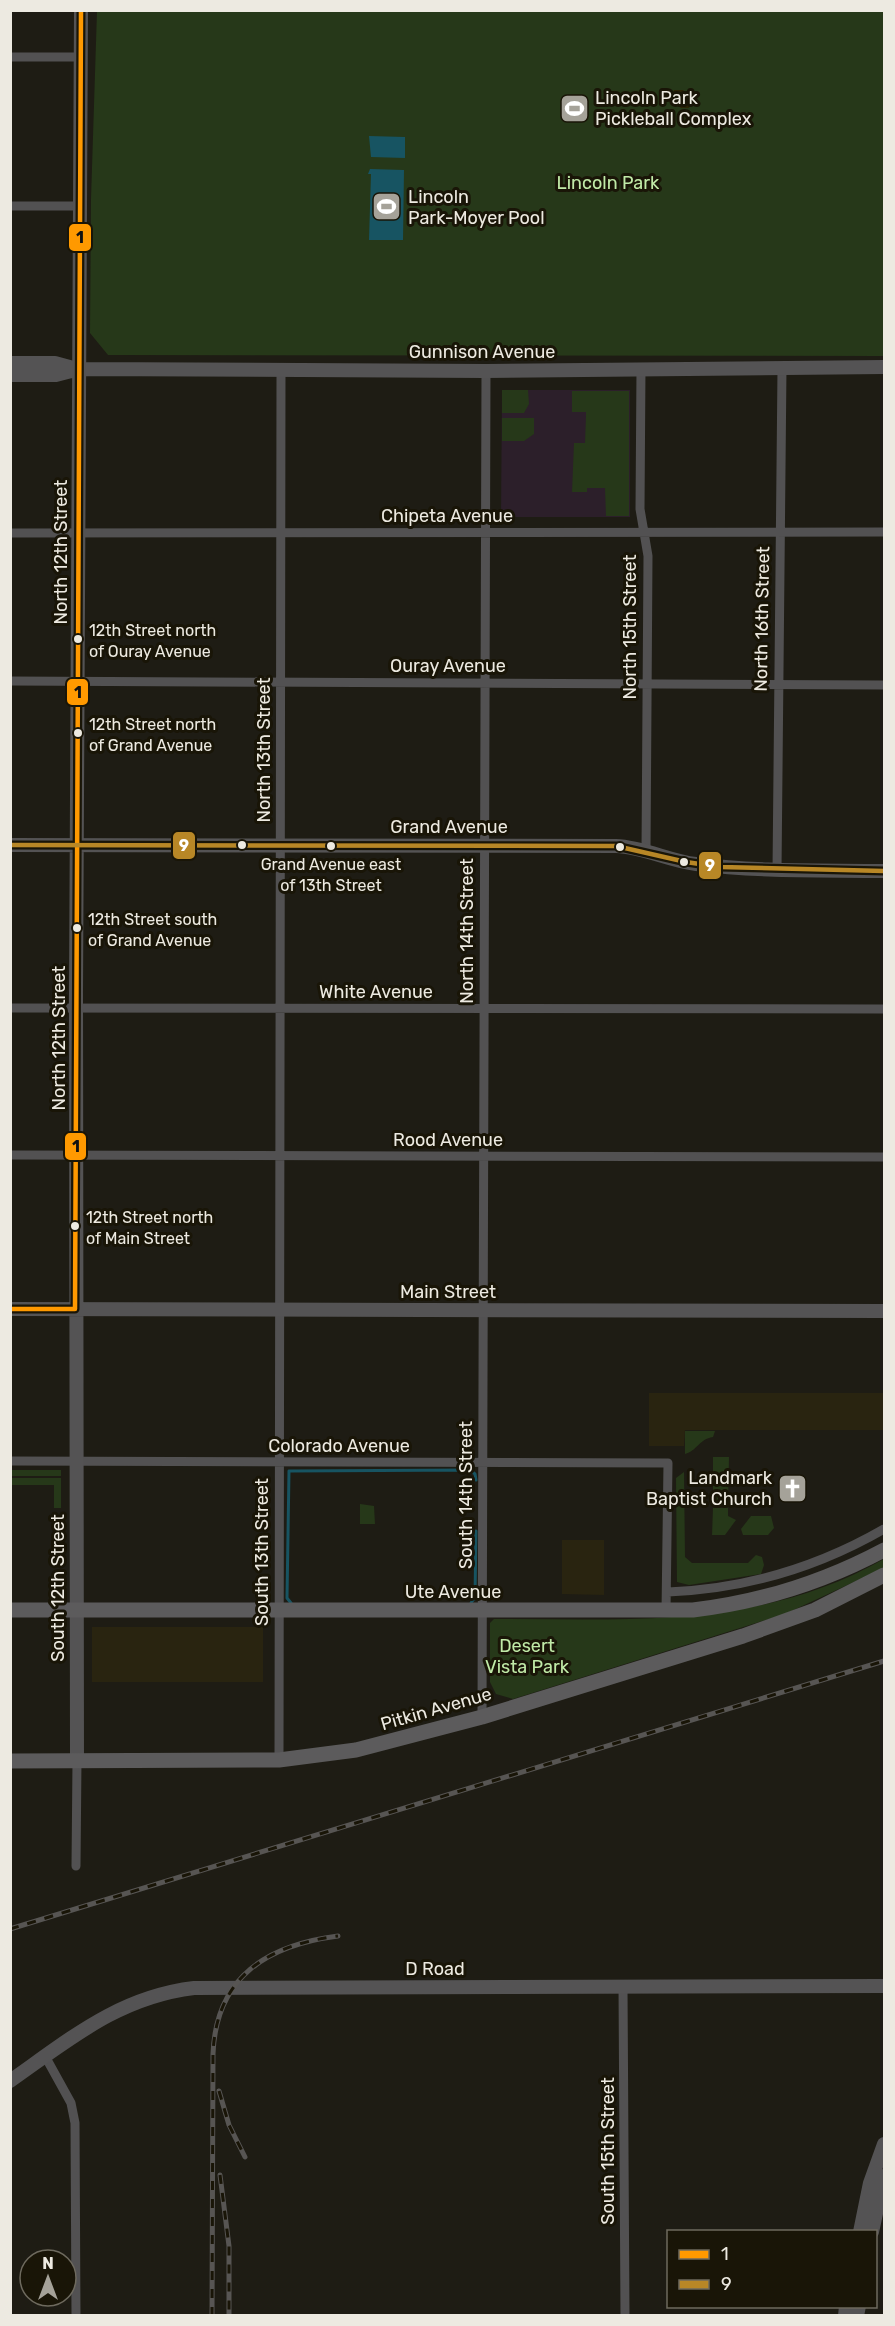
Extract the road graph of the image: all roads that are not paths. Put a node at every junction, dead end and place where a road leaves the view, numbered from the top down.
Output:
1 (81, 10) edge
2 (10, 57) edge
3 (81, 57) junction
4 (10, 206) edge
5 (80, 206) junction
6 (10, 363) edge
7 (641, 368) junction
8 (782, 368) junction
9 (885, 368) edge
10 (79, 369) junction
11 (281, 370) junction
12 (486, 371) junction
13 (10, 375) edge
14 (780, 532) junction
15 (885, 532) edge
16 (10, 533) edge
17 (79, 533) junction
18 (281, 533) junction
19 (485, 533) junction
20 (643, 533) junction
21 (10, 681) edge
22 (78, 681) junction
23 (281, 682) junction
24 (485, 682) junction
25 (647, 685) junction
26 (777, 685) junction
27 (885, 685) edge
28 (10, 845) edge
29 (78, 845) junction
30 (281, 845) junction
31 (484, 846) junction
32 (646, 850) junction
33 (777, 871) junction
34 (885, 871) edge
35 (10, 1008) edge
36 (76, 1008) junction
37 (280, 1008) junction
38 (484, 1008) junction
39 (885, 1009) edge
40 (10, 1155) edge
41 (76, 1155) junction
42 (279, 1156) junction
43 (483, 1156) junction
44 (885, 1156) edge
45 (10, 1309) edge
46 (75, 1309) junction
47 (279, 1309) junction
48 (483, 1310) junction
49 (885, 1311) edge
50 (10, 1461) edge
51 (76, 1462) junction
52 (279, 1462) junction
53 (483, 1463) junction
54 (885, 1529) edge
55 (885, 1550) edge
56 (885, 1575) edge
57 (668, 1592) junction
58 (10, 1610) edge
59 (75, 1611) junction
60 (279, 1611) junction
61 (482, 1611) junction
62 (666, 1611) junction
63 (482, 1717) junction
64 (279, 1760) junction
65 (10, 1761) edge
66 (77, 1761) junction
67 (76, 1866) dead end
68 (623, 1986) junction
69 (885, 1986) edge
70 (45, 2056) junction
71 (10, 2081) edge
72 (885, 2144) edge
73 (885, 2176) edge
74 (860, 2230) edge
75 (872, 2230) edge
76 (76, 2316) edge
77 (625, 2316) edge

1 - 3 street, North 12th Street
2 - 3 street
3 - 5 street, North 12th Street
4 - 5 street
5 - 10 street, North 12th Street
6 - 10 street, Gunnison Avenue
7 - 8 street, Gunnison Avenue
7 - 12 street, Gunnison Avenue
7 - 20 street, North 15th Street
8 - 9 street, Gunnison Avenue
8 - 14 street, North 16th Street
10 - 11 street, Gunnison Avenue
10 - 13 street, Gunnison Avenue
10 - 17 street, North 12th Street
11 - 12 street, Gunnison Avenue
11 - 18 street, North 13th Street
12 - 19 street, North 14th Street
14 - 15 street, Chipeta Avenue
14 - 20 street, Chipeta Avenue
14 - 26 street, North 16th Street
16 - 17 street, Chipeta Avenue
17 - 18 street, Chipeta Avenue
17 - 22 street, North 12th Street
18 - 19 street, Chipeta Avenue
18 - 23 street, North 13th Street
19 - 20 street, Chipeta Avenue
19 - 24 street, North 14th Street
20 - 25 street, North 15th Street
21 - 22 street, Ouray Avenue
22 - 23 street, Ouray Avenue
22 - 29 street, North 12th Street
23 - 24 street, Ouray Avenue
23 - 30 street, North 13th Street
24 - 25 street, Ouray Avenue
24 - 31 street, North 14th Street
25 - 26 street, Ouray Avenue
25 - 32 street, North 15th Street
26 - 27 street, Ouray Avenue
26 - 33 street, North 16th Street
28 - 29 street, Grand Avenue
29 - 30 street, Grand Avenue
29 - 36 street, North 12th Street
30 - 31 street, Grand Avenue
30 - 37 street, North 13th Street
31 - 32 street, Grand Avenue
31 - 38 street, North 14th Street
32 - 33 street, Grand Avenue
33 - 34 street, Grand Avenue
35 - 36 street, White Avenue
36 - 37 street, White Avenue
36 - 41 street, North 12th Street
37 - 38 street, White Avenue
37 - 42 street, North 13th Street
38 - 39 street, White Avenue
38 - 43 street, North 14th Street
40 - 41 street, Rood Avenue
41 - 42 street, Rood Avenue
41 - 46 street, North 12th Street
42 - 43 street, Rood Avenue
42 - 47 street, North 13th Street
43 - 44 street, Rood Avenue
43 - 48 street, North 14th Street
45 - 46 street, Main Street
46 - 47 street, Main Street
46 - 51 street, South 12th Street
47 - 48 street, Main Street
47 - 52 street, South 13th Street
48 - 49 street, Main Street
48 - 53 street, South 14th Street
50 - 51 street, Colorado Avenue
51 - 52 street, Colorado Avenue
51 - 59 street, South 12th Street
52 - 53 street, Colorado Avenue
52 - 60 street, South 13th Street
53 - 57 street, Colorado Avenue
53 - 61 street, South 14th Street
54 - 57 street
55 - 62 main road, Ute Avenue
56 - 63 main road, Pitkin Avenue
57 - 62 street
58 - 59 main road, Ute Avenue
59 - 60 main road, Ute Avenue
59 - 66 street, South 12th Street
60 - 61 main road, Ute Avenue
60 - 64 street, South 13th Street
61 - 62 main road, Ute Avenue
61 - 63 street, South 14th Street
63 - 64 main road, Pitkin Avenue
64 - 66 main road, Pitkin Avenue
65 - 66 main road, Pitkin Avenue
66 - 67 street, South 12th Street
68 - 69 street, D Road
68 - 70 street, D Road
68 - 77 street, South 15th Street
70 - 71 street, D Road
70 - 76 street
72 - 74 street
73 - 75 street

